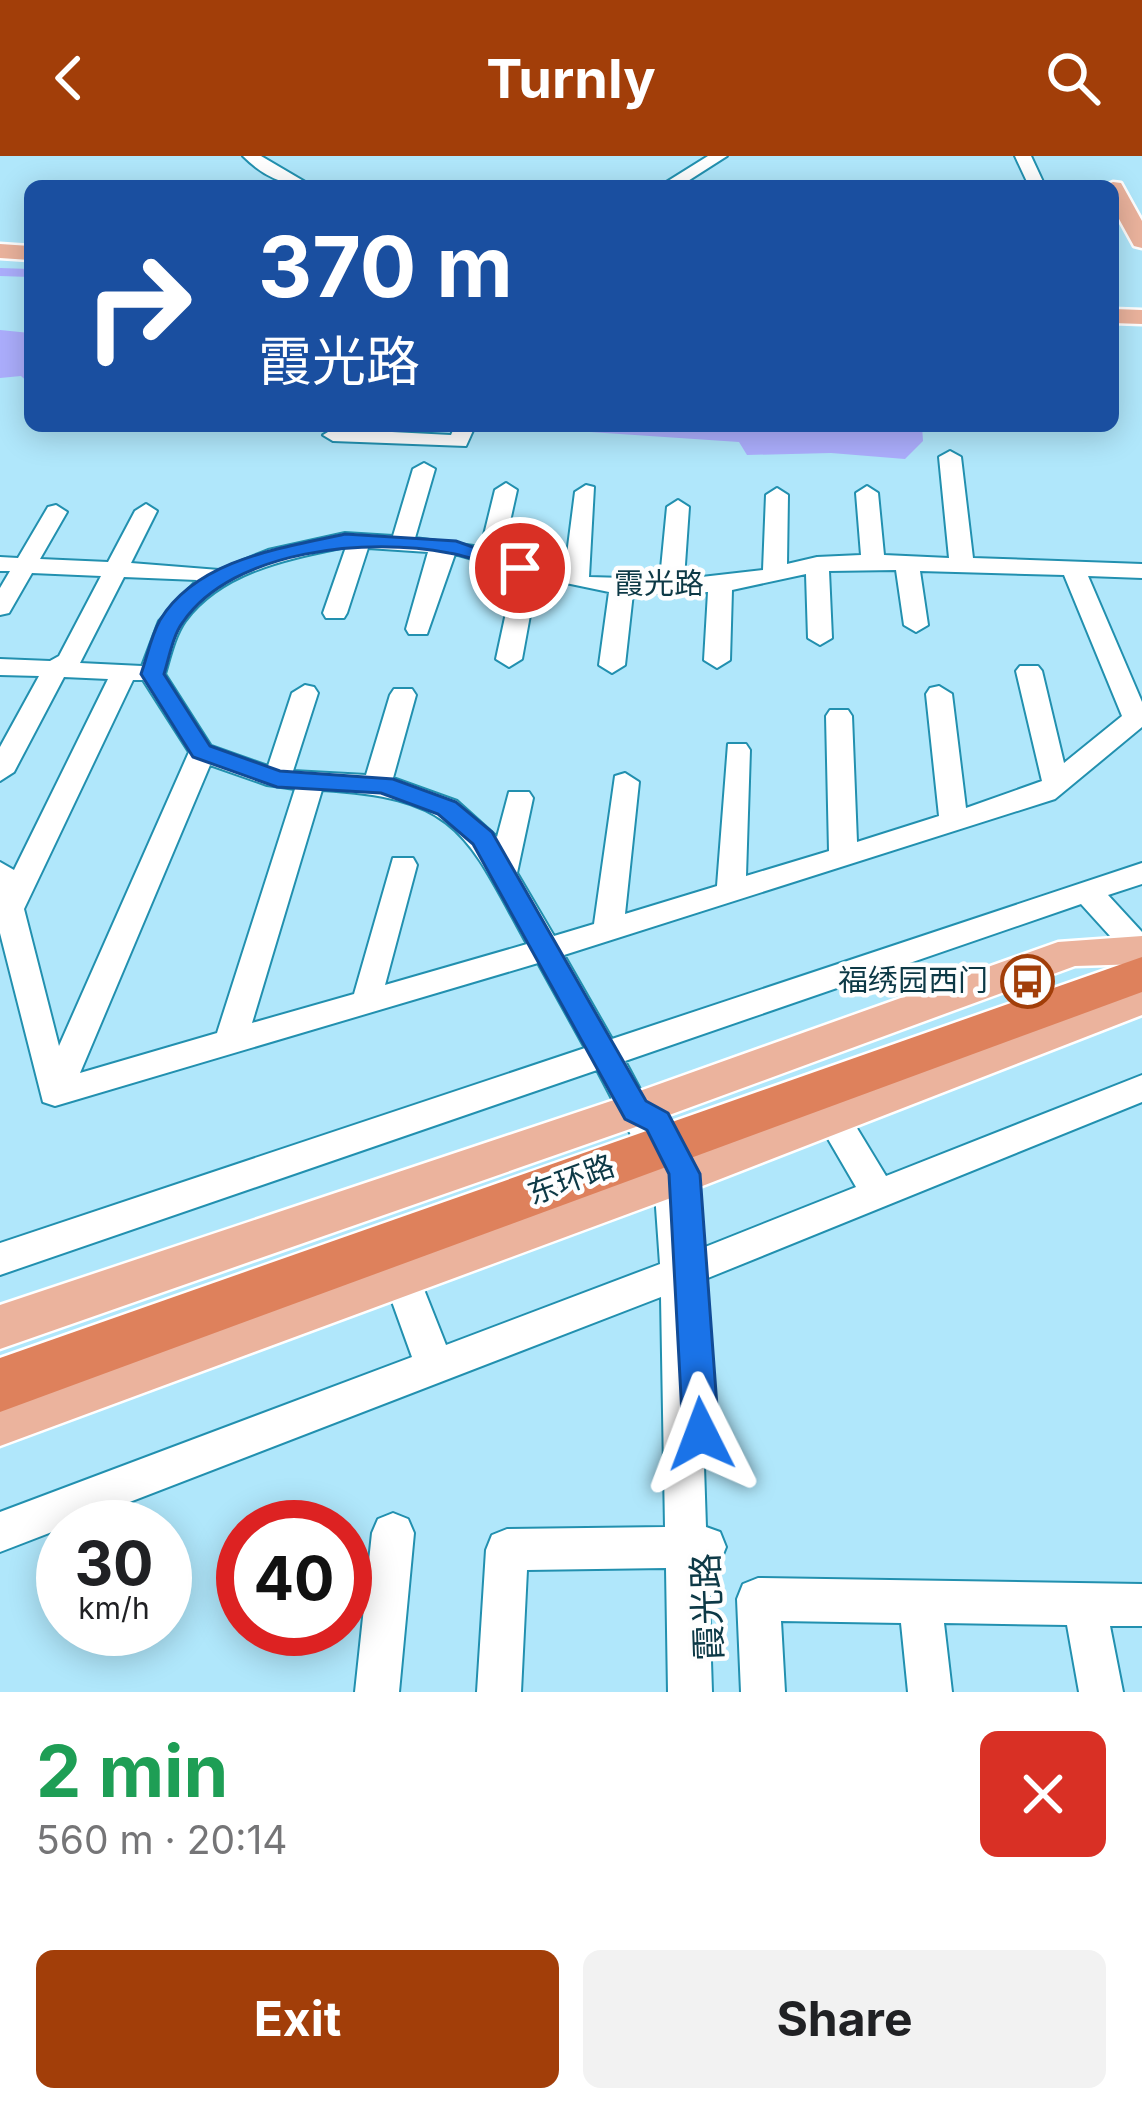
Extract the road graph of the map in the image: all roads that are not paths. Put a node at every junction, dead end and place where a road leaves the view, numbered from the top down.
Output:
1 (251, 156) edge
2 (719, 156) edge
3 (293, 180) edge
4 (678, 180) edge
5 (1119, 185) edge
6 (1119, 192) edge
7 (1142, 206) edge
8 (1142, 242) edge
9 (463, 432) edge
10 (333, 435) dead end
11 (950, 457) dead end
12 (424, 469) dead end
13 (506, 490) dead end
14 (586, 492) dead end
15 (867, 493) dead end
16 (777, 495) dead end
17 (678, 507) dead end
18 (146, 511) dead end
19 (56, 512) dead end
20 (359, 541) junction
21 (403, 541) junction
22 (442, 545) junction
23 (490, 558) junction
24 (873, 562) junction
25 (907, 563) junction
26 (817, 564) junction
27 (12, 565) edge
28 (962, 566) junction
29 (116, 569) junction
30 (527, 570) junction
31 (1074, 571) junction
32 (1142, 571) edge
33 (776, 574) junction
34 (217, 579) junction
35 (574, 581) junction
36 (721, 583) junction
37 (622, 585) junction
38 (671, 587) junction
39 (0, 608) edge
40 (335, 613) dead end
41 (916, 625) dead end
42 (418, 629) dead end
43 (820, 638) dead end
44 (508, 659) dead end
45 (717, 660) dead end
46 (612, 665) dead end
47 (0, 667) edge
48 (56, 670) junction
49 (1029, 671) dead end
50 (138, 673) junction
51 (305, 694) dead end
52 (939, 694) dead end
53 (403, 695) dead end
54 (838, 716) dead end
55 (737, 750) dead end
56 (202, 752) junction
57 (0, 772) edge
58 (277, 779) junction
59 (311, 781) junction
60 (625, 782) dead end
61 (1056, 784) junction
62 (377, 785) junction
63 (519, 798) dead end
64 (954, 821) junction
65 (843, 857) junction
66 (403, 865) dead end
67 (0, 872) edge
68 (1142, 872) edge
69 (503, 873) junction
70 (1085, 890) junction
71 (731, 892) junction
72 (9, 910) junction
73 (608, 931) junction
74 (549, 949) junction
75 (1142, 950) edge
76 (1142, 974) edge
77 (1142, 999) edge
78 (370, 1001) junction
79 (231, 1041) junction
80 (602, 1053) junction
81 (1142, 1088) edge
82 (55, 1093) junction
83 (825, 1105) junction
84 (660, 1144) junction
85 (878, 1194) junction
86 (0, 1258) edge
87 (396, 1260) junction
88 (686, 1271) junction
89 (0, 1327) edge
90 (0, 1356) edge
91 (435, 1367) junction
92 (0, 1385) edge
93 (0, 1422) edge
94 (0, 1532) edge
95 (393, 1533) dead end
96 (696, 1546) junction
97 (920, 1601) junction
98 (1084, 1604) junction
99 (1142, 1605) edge
100 (376, 1692) edge
101 (499, 1692) edge
102 (690, 1692) edge
103 (710, 1692) edge
104 (763, 1692) edge
105 (930, 1692) edge
106 (1101, 1692) edge

1 - 3 street
2 - 4 street
5 - 7 main road
6 - 8 main road
9 - 10 street
11 - 28 street
12 - 21 street
13 - 23 street
14 - 35 street
15 - 24 street
16 - 33 street
17 - 38 street
18 - 29 street
19 - 27 street
20 - 21 street, 霞光路
20 - 34 street, 霞光路
20 - 40 street
21 - 22 street, 霞光路
22 - 23 street, 霞光路
22 - 42 street
23 - 30 street, 霞光路
24 - 25 street, 霞光路
24 - 26 street, 霞光路
25 - 28 street, 霞光路
25 - 41 street
26 - 33 street, 霞光路
26 - 43 street
27 - 29 street
27 - 39 street
28 - 31 street, 霞光路
29 - 34 street
29 - 48 street
30 - 35 street, 霞光路
30 - 44 street
31 - 32 street, 霞光路
31 - 61 street
33 - 36 street, 霞光路
34 - 50 street, 霞光路
35 - 37 street, 霞光路
36 - 38 street, 霞光路
36 - 45 street
37 - 38 street, 霞光路
37 - 46 street
47 - 48 street
48 - 50 street
48 - 57 street
49 - 61 street
50 - 56 street
50 - 72 street, 霞光路
51 - 58 street
52 - 64 street
53 - 62 street
54 - 65 street
55 - 71 street
56 - 58 street, 霞光路
56 - 82 street
58 - 59 street, 霞光路
59 - 62 street, 霞光路
59 - 79 street
60 - 73 street
61 - 64 street
62 - 69 street, 霞光路
63 - 69 street
64 - 65 street
65 - 71 street
66 - 78 street
67 - 72 street
68 - 70 street
69 - 74 street, 霞光路
70 - 75 street
70 - 80 street
71 - 73 street
72 - 82 street
73 - 74 street
74 - 78 street
74 - 80 street, 霞光路
75 - 84 highway, 东环路
76 - 83 highway, 东环路
77 - 83 main road
78 - 79 street
79 - 82 street
80 - 84 street, 霞光路
80 - 86 street
81 - 85 street
83 - 84 highway, 东环路
83 - 85 street
84 - 87 highway, 东环路
84 - 88 street, 霞光路
84 - 89 main road
84 - 90 highway, 东环路
85 - 88 street
87 - 91 street
87 - 92 highway, 东环路
87 - 93 main road
88 - 91 street
88 - 96 street, 霞光路
91 - 94 street
95 - 100 street
96 - 101 street
96 - 102 street, 霞光路
96 - 103 street, 霞光路
97 - 98 street
97 - 104 street
97 - 105 street
98 - 99 street
98 - 106 street

